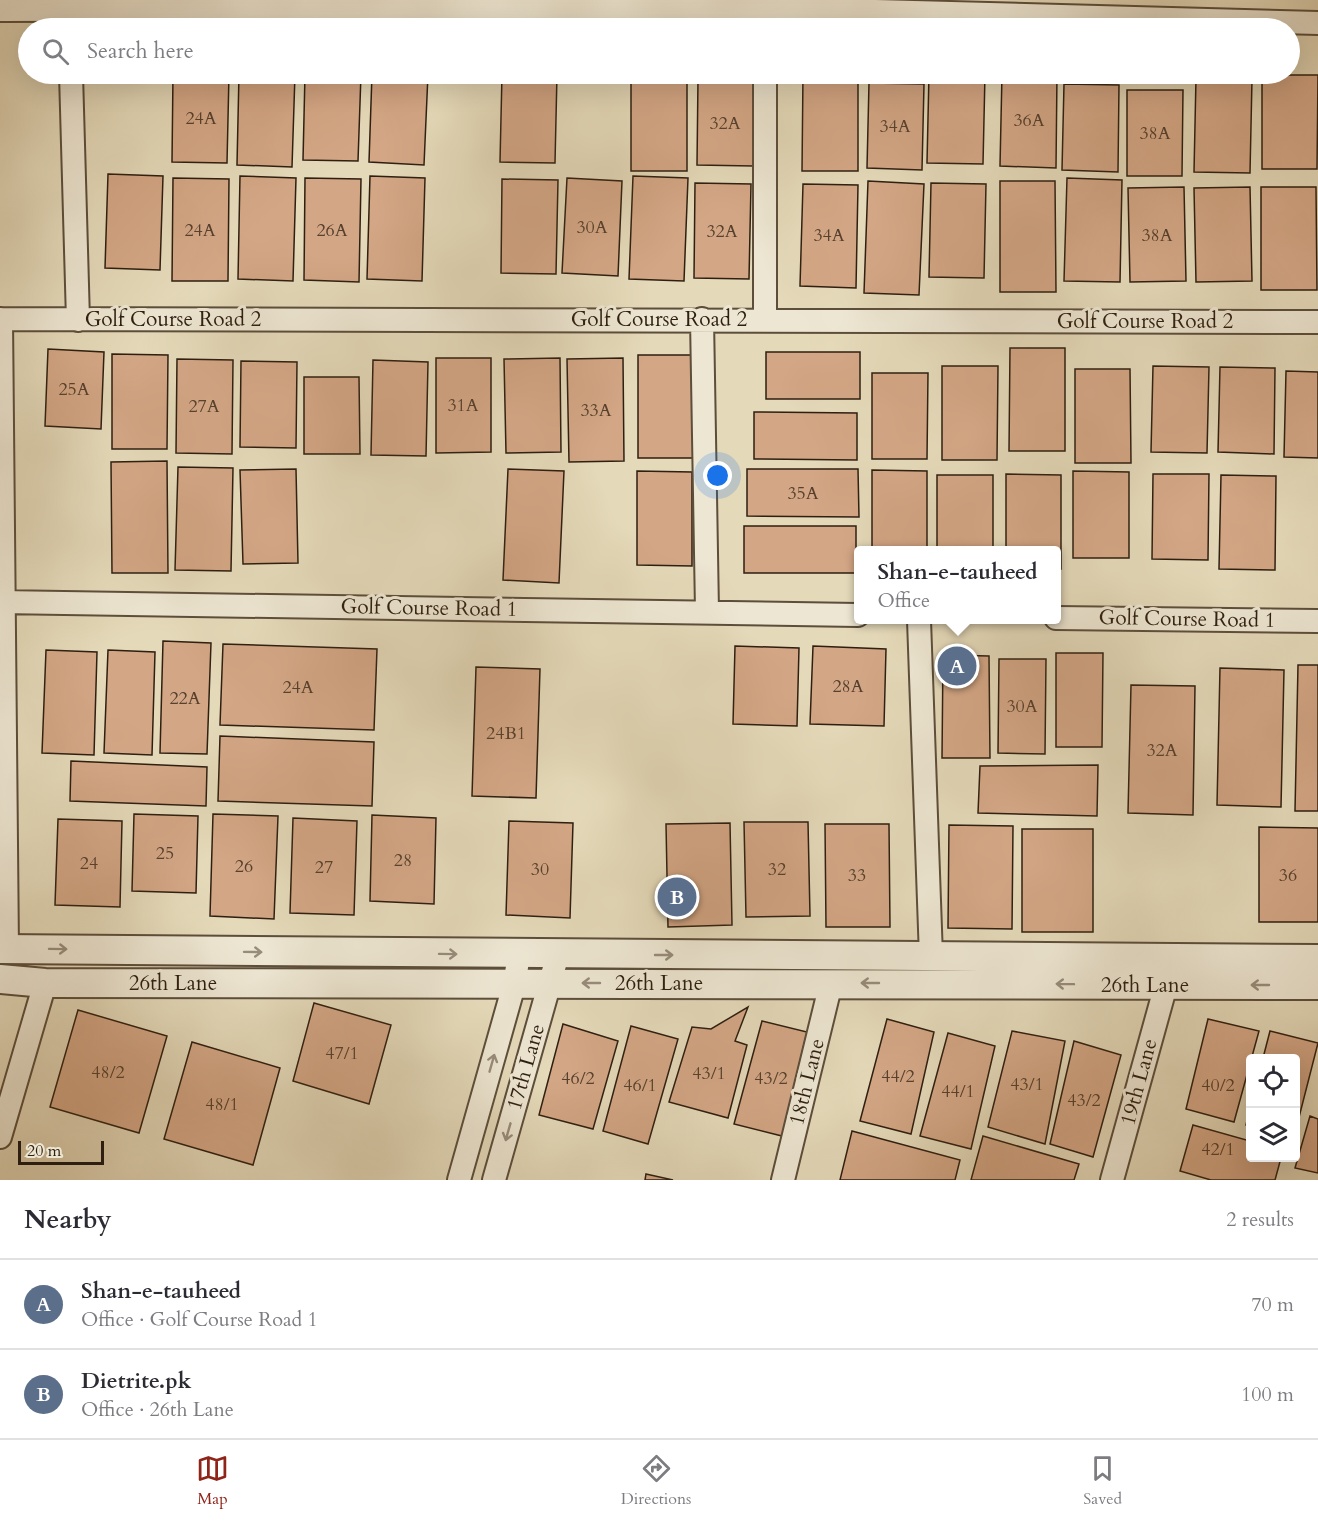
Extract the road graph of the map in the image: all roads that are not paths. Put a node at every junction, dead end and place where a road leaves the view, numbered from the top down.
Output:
1 (685, 4) edge
2 (0, 10) edge
3 (55, 18) edge
4 (146, 18) edge
5 (765, 18) edge
6 (1300, 23) edge
7 (1318, 23) edge
8 (71, 84) edge
9 (765, 84) edge
10 (0, 319) edge
11 (702, 319) junction
12 (765, 319) junction
13 (78, 320) junction
14 (1318, 322) edge
15 (1, 602) edge
16 (707, 611) junction
17 (854, 615) edge
18 (1061, 618) edge
19 (1318, 621) edge
20 (919, 624) edge
21 (3, 949) edge
22 (558, 954) junction
23 (519, 955) junction
24 (931, 957) junction
25 (1318, 959) edge
26 (0, 979) edge
27 (45, 983) junction
28 (551, 983) junction
29 (831, 983) junction
30 (514, 985) junction
31 (1166, 985) junction
32 (1318, 985) edge
33 (0, 1137) edge
34 (459, 1180) edge
35 (494, 1180) edge
36 (783, 1180) edge
37 (1112, 1180) edge

1 - 4 street
1 - 5 street
2 - 3 street
6 - 7 street
8 - 13 street
9 - 12 street
10 - 13 street, Golf Course Road 2
10 - 15 street
11 - 12 street, Golf Course Road 2
11 - 13 street, Golf Course Road 2
11 - 16 street
12 - 14 street, Golf Course Road 2
15 - 16 street, Golf Course Road 1
15 - 21 street
16 - 17 street, Golf Course Road 1
18 - 19 street, Golf Course Road 1
20 - 24 street
21 -> 23 street
22 - 23 street
22 -> 24 street
22 - 28 street, 17th Lane
23 - 30 street, 17th Lane
24 - 25 street
26 - 27 street, 26th Lane
27 - 30 street, 26th Lane
27 - 33 street
29 -> 28 street, 26th Lane
28 - 30 street, 26th Lane
28 -> 35 street, 17th Lane
31 -> 29 street, 26th Lane
29 - 36 street, 18th Lane
34 -> 30 street, 17th Lane
32 -> 31 street, 26th Lane
31 - 37 street, 19th Lane

